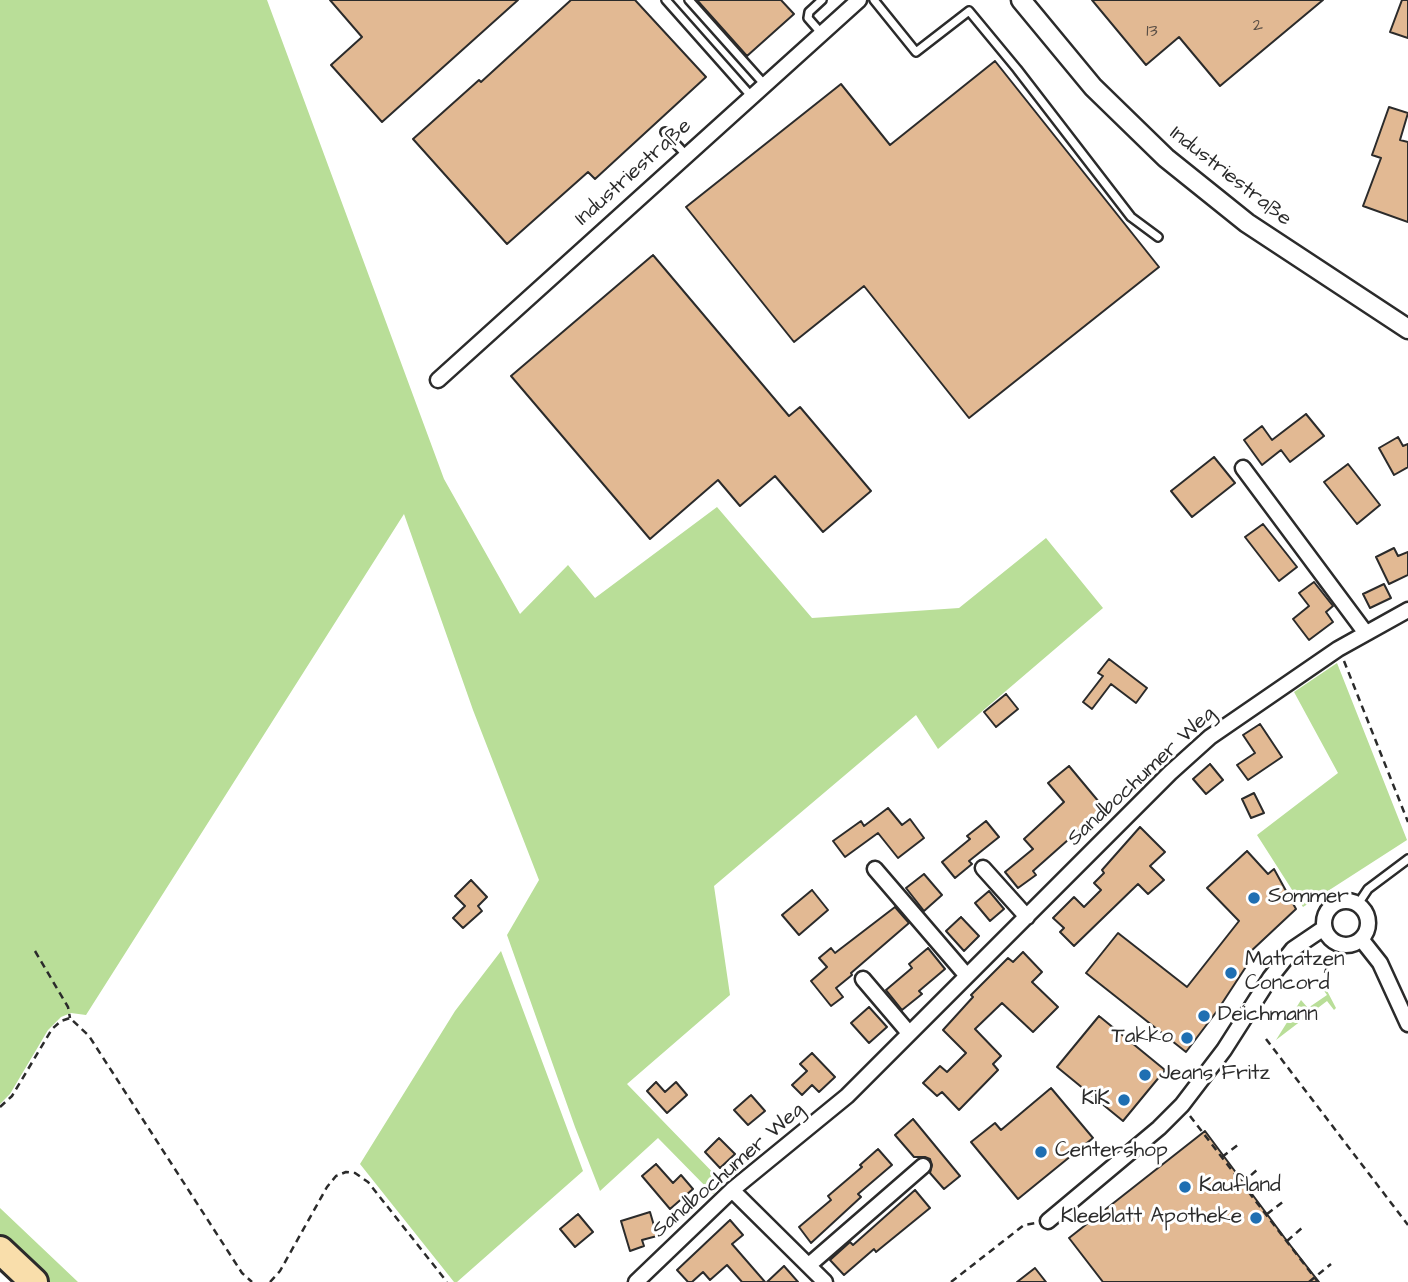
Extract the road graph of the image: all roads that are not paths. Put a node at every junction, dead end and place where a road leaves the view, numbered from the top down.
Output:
1 (666, 0) edge
2 (689, 0) edge
3 (822, 0) edge
4 (859, 0) edge
5 (874, 0) edge
6 (1021, 0) edge
7 (822, 34) junction
8 (765, 85) junction
9 (752, 97) junction
10 (665, 132) dead end
11 (687, 156) junction
12 (1158, 237) dead end
13 (1408, 329) edge
14 (438, 380) dead end
15 (1242, 468) dead end
16 (1408, 610) edge
17 (1365, 632) junction
18 (1408, 859) edge
19 (983, 868) dead end
20 (874, 869) dead end
21 (1358, 904) junction
22 (1027, 917) junction
23 (1324, 928) junction
24 (1361, 939) junction
25 (967, 976) junction
26 (863, 979) dead end
27 (1408, 1024) edge
28 (909, 1033) junction
29 (923, 1166) dead end
30 (732, 1190) junction
31 (1048, 1221) road end
32 (0, 1250) edge
33 (810, 1265) junction
34 (34, 1282) edge
35 (636, 1282) edge
36 (825, 1282) edge

1 - 9 lane
2 - 8 lane
3 - 7 lane
4 - 7 street, Industriestraße
5 - 12 lane
6 - 13 street, Industriestraße
7 - 8 street, Industriestraße
8 - 9 street, Industriestraße
9 - 11 street, Industriestraße
10 - 11 lane
11 - 14 street, Industriestraße
15 - 17 street
16 - 17 street, Sandbochumer Weg
17 - 22 street, Sandbochumer Weg
18 - 21 lane
19 - 22 street
20 - 25 street
21 - 23 street
21 - 24 street
22 - 25 street, Sandbochumer Weg
23 - 24 street
23 - 31 street
24 - 27 street
25 - 28 street, Sandbochumer Weg
26 - 28 street
28 - 30 street, Sandbochumer Weg
29 - 33 street
30 - 33 street
30 - 35 street, Sandbochumer Weg
32 - 34 highway
33 - 36 street

